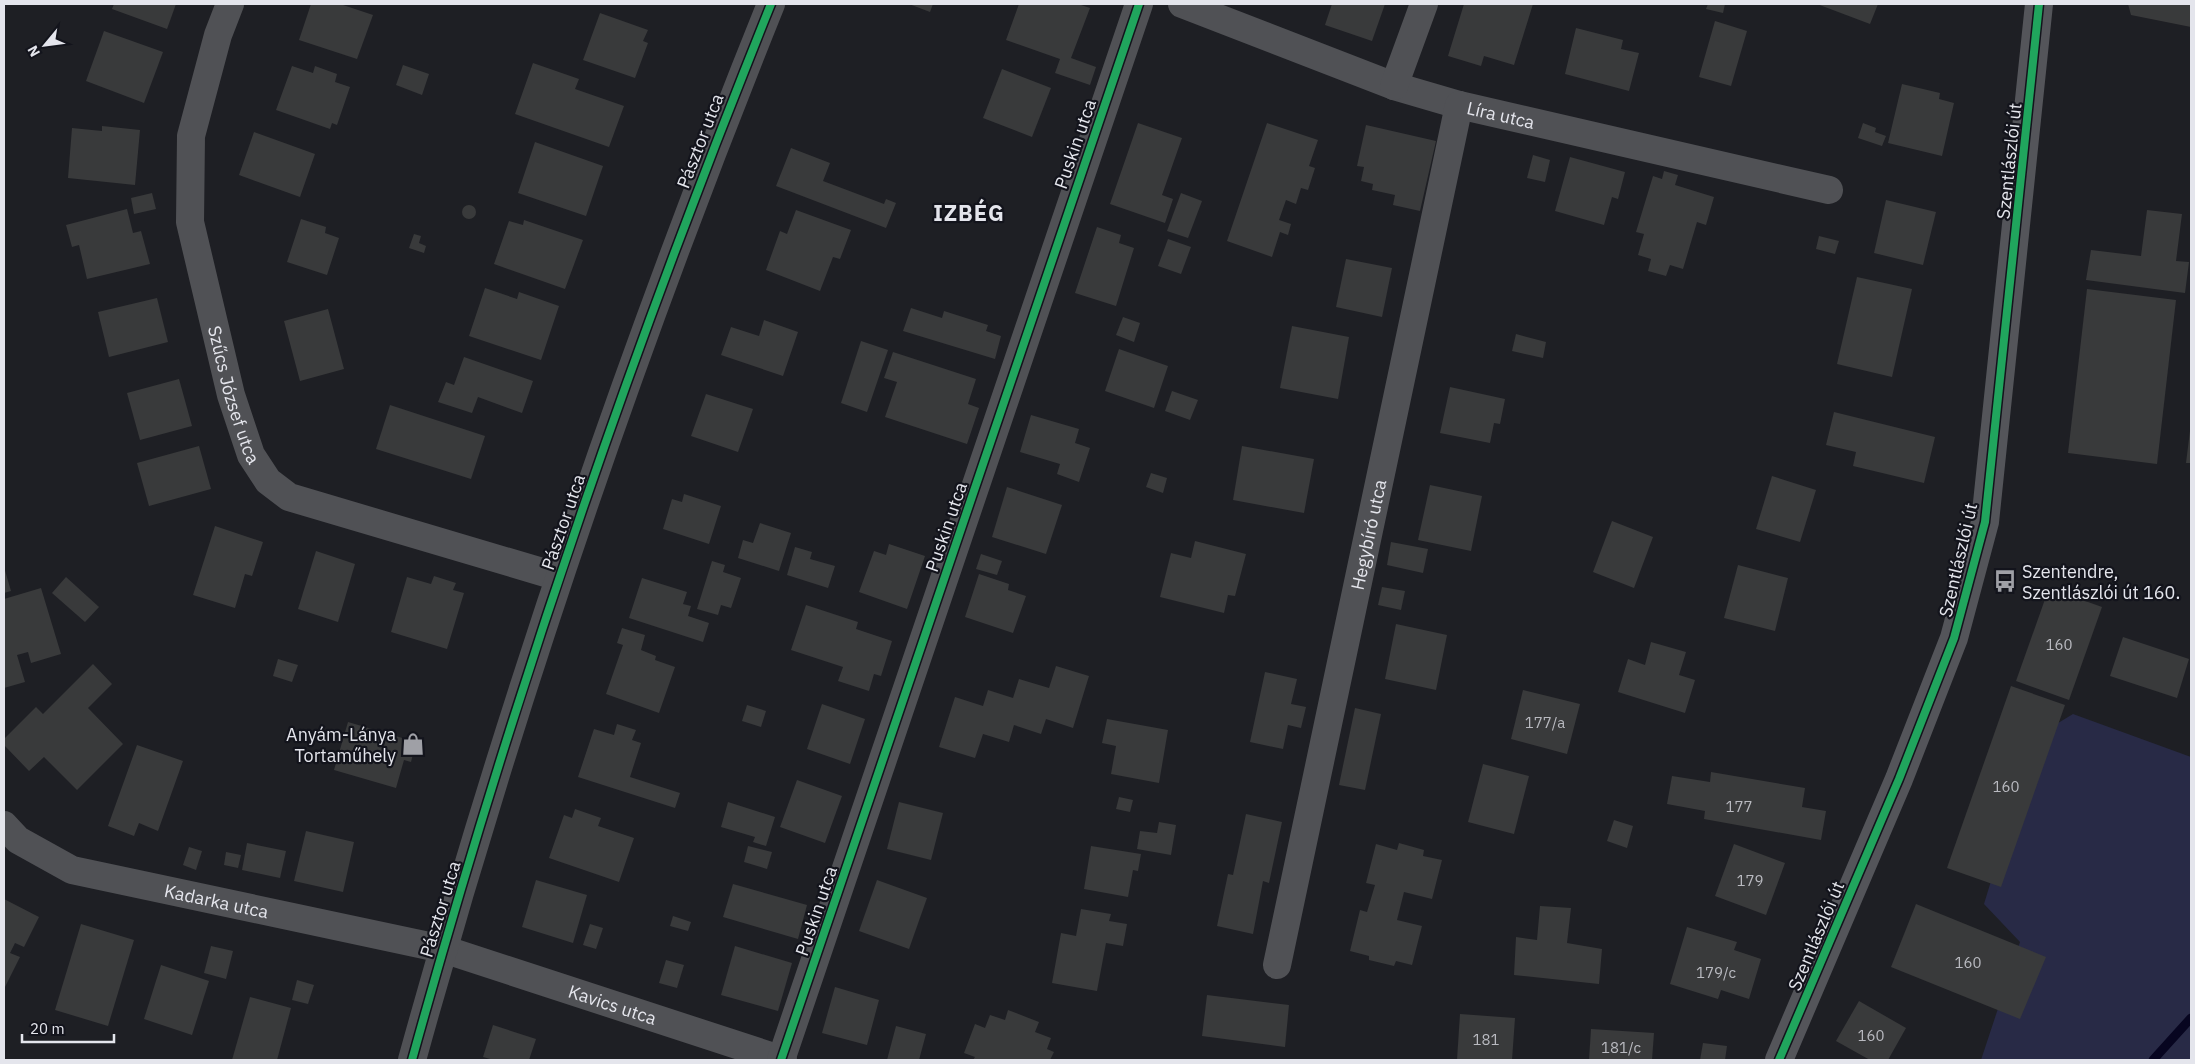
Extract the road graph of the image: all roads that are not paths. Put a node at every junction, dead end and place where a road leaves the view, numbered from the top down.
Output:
1 (230, 4) edge
2 (771, 4) edge
3 (1139, 4) edge
4 (1182, 4) edge
5 (1424, 4) edge
6 (2039, 4) edge
7 (1394, 86) junction
8 (1459, 105) junction
9 (1829, 190) dead end
10 (559, 577) junction
11 (4, 825) edge
12 (442, 949) junction
13 (1278, 965) dead end
14 (412, 1060) edge
15 (782, 1060) edge
16 (1779, 1060) edge

1 - 10 street, Szűcs József utca
2 - 10 street, Pásztor utca
3 - 15 street, Puskin utca
4 - 7 street, Líra utca
5 - 7 street
6 - 16 main road, Szentlászlói út
7 - 8 street, Líra utca
8 - 9 street, Líra utca
8 - 13 street, Hegybíró utca
10 - 12 street, Pásztor utca
11 - 12 street, Kadarka utca
12 - 14 street, Pásztor utca
12 - 15 street, Kavics utca

